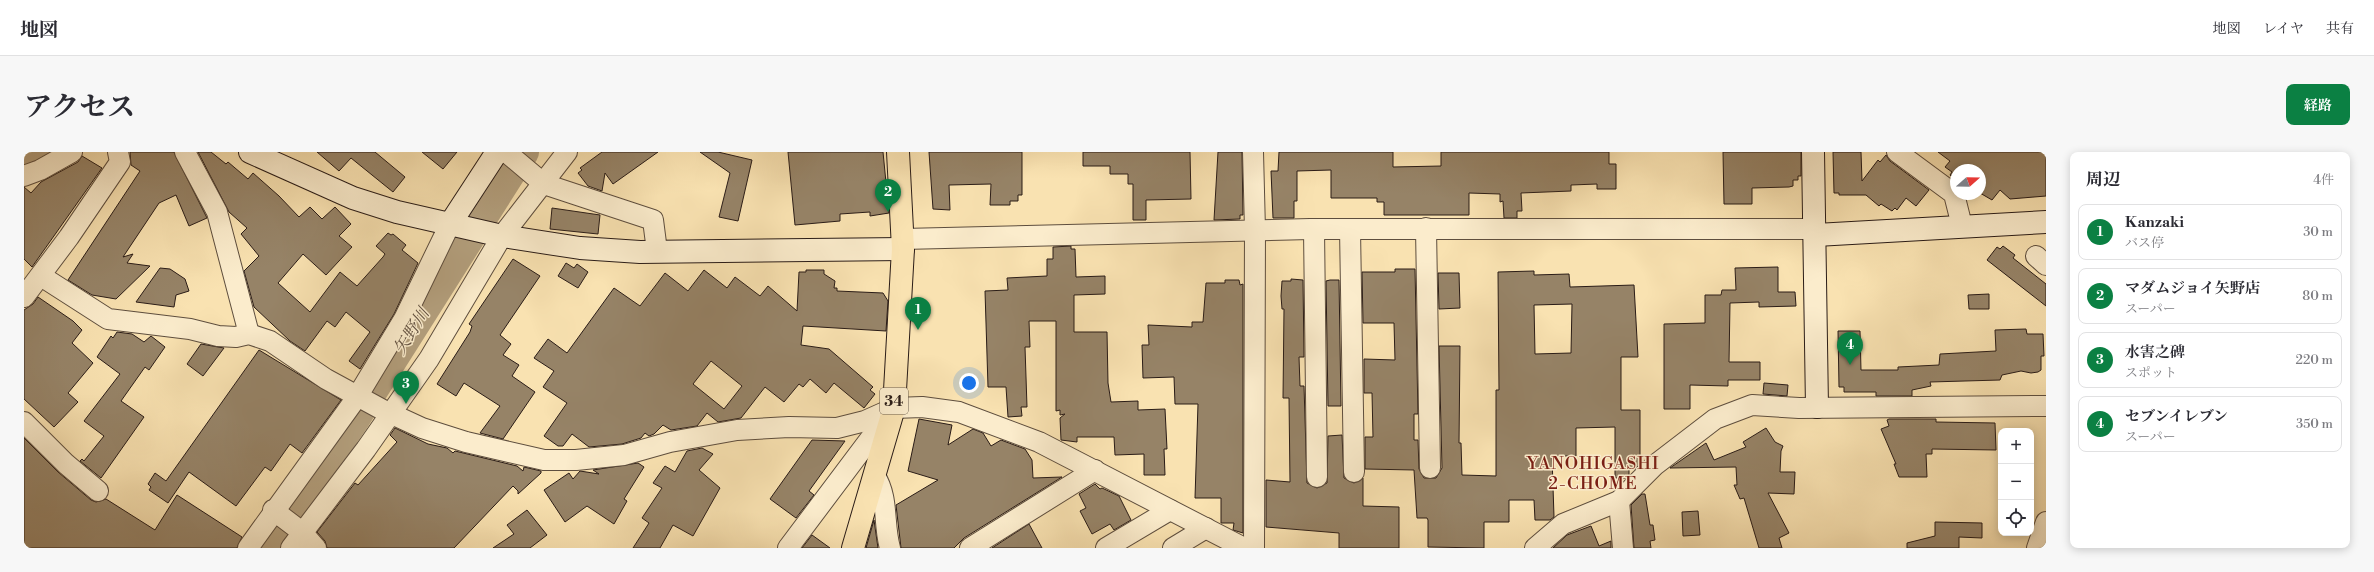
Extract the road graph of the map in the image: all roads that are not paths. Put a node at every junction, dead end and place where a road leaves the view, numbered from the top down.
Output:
1 (72, 152) edge
2 (118, 152) edge
3 (185, 152) edge
4 (250, 152) edge
5 (497, 152) edge
6 (506, 152) edge
7 (567, 152) edge
8 (898, 152) edge
9 (1253, 152) edge
10 (1813, 152) edge
11 (1897, 152) edge
12 (24, 176) edge
13 (544, 184) junction
14 (2046, 222) edge
15 (454, 225) junction
16 (1962, 226) junction
17 (1426, 228) junction
18 (1314, 229) junction
19 (1350, 229) junction
20 (1255, 230) junction
21 (1815, 232) junction
22 (498, 236) junction
23 (903, 244) junction
24 (656, 252) junction
25 (41, 276) junction
26 (24, 297) edge
27 (249, 334) junction
28 (360, 398) junction
29 (2046, 406) edge
30 (894, 408) junction
31 (1817, 408) junction
32 (386, 412) junction
33 (24, 422) edge
34 (1430, 468) dead end
35 (1095, 470) junction
36 (1354, 472) dead end
37 (875, 476) junction
38 (1317, 477) dead end
39 (98, 491) dead end
40 (1619, 500) junction
41 (1170, 510) junction
42 (275, 512) junction
43 (2046, 522) edge
44 (1206, 528) junction
45 (298, 529) junction
46 (248, 548) edge
47 (290, 548) edge
48 (316, 548) edge
49 (788, 548) edge
50 (853, 548) edge
51 (890, 548) edge
52 (970, 548) edge
53 (1106, 548) edge
54 (1173, 548) edge
55 (1244, 548) edge
56 (1254, 548) edge
57 (1535, 548) edge
58 (1623, 548) edge
59 (2037, 548) edge

1 - 12 street
2 - 25 street
3 - 27 street
4 - 15 street
5 - 15 street
6 - 13 street
7 - 13 street
8 - 23 main road, 34
9 - 20 street
10 - 21 street
11 - 16 street
13 - 22 street
13 - 24 street
14 - 16 street
15 - 22 street
15 - 28 street
16 - 21 street
17 - 19 street
17 - 21 street
17 - 34 street
18 - 19 street
18 - 20 street
18 - 38 street
19 - 36 street
20 - 23 street
20 - 56 street
21 - 31 street
22 - 24 street
22 - 32 street
23 - 24 street
23 - 30 main road, 34
25 - 26 street
25 - 27 street
27 - 28 street
28 - 32 street
28 - 42 street
29 - 31 street
30 - 32 street
30 - 35 street
30 - 37 main road, 34
30 - 49 street
31 - 40 street
32 - 45 street
33 - 39 street
35 - 41 street
35 - 52 street
37 - 50 main road, 34
37 - 51 street
40 - 57 street
40 - 58 street
41 - 44 street
41 - 53 street
42 - 45 street
42 - 46 street
43 - 59 street
44 - 54 street
44 - 55 street
45 - 47 street
45 - 48 street

